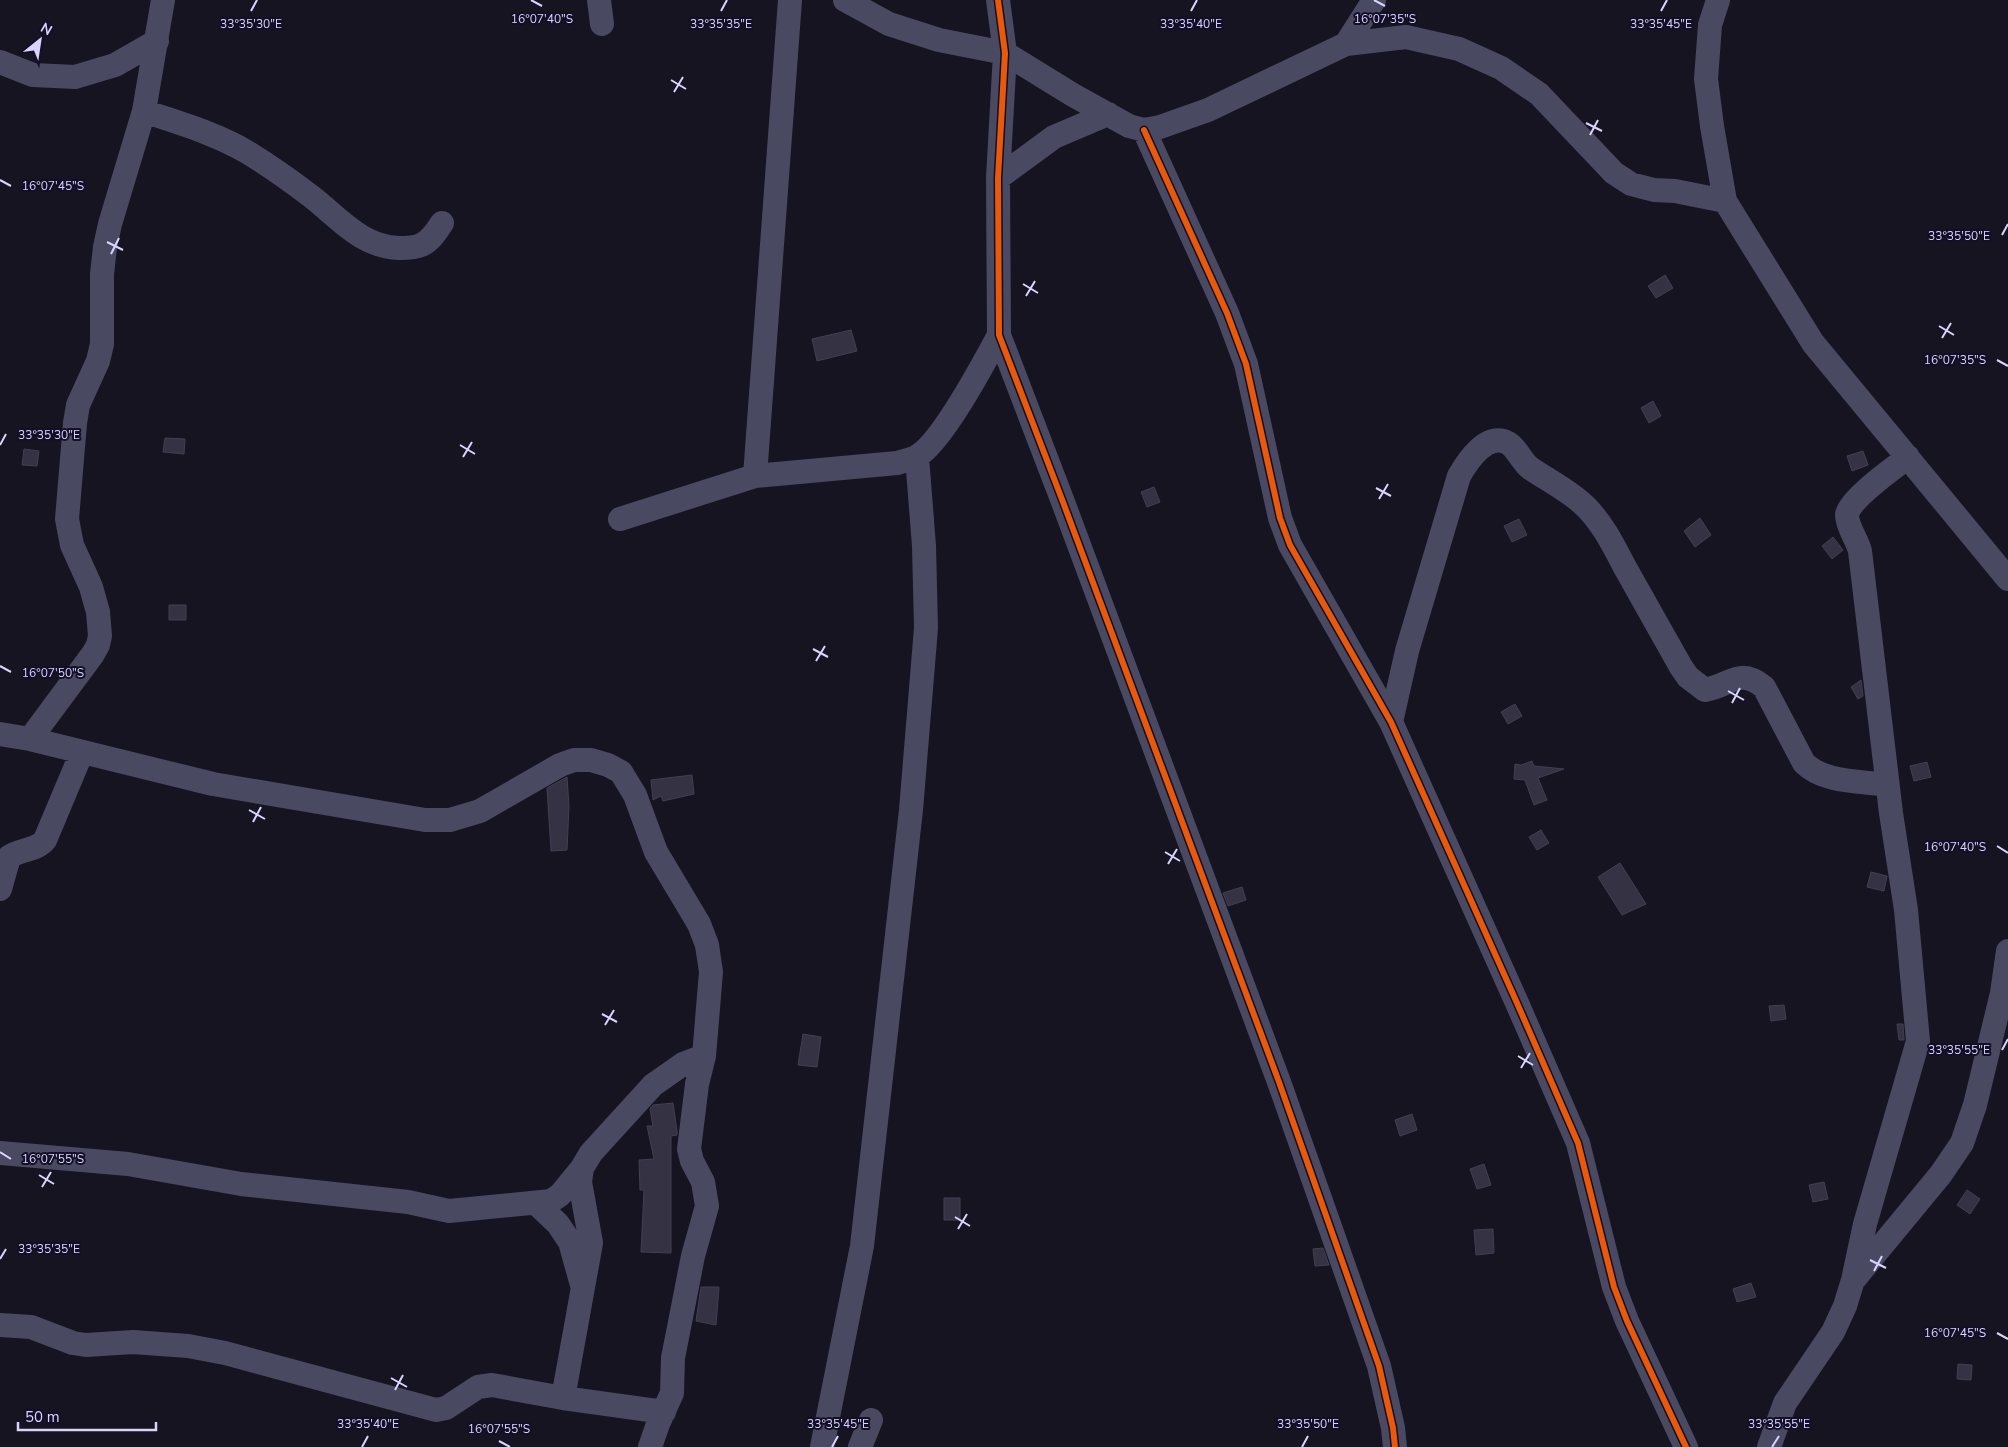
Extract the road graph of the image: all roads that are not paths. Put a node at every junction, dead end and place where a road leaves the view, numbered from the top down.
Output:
1 (163, 0) edge
2 (599, 0) edge
3 (790, 0) edge
4 (846, 0) edge
5 (998, 0) edge
6 (1374, 0) edge
7 (1718, 0) edge
8 (602, 24) dead end
9 (157, 41) junction
10 (1346, 44) junction
11 (1005, 53) junction
12 (0, 62) edge
13 (144, 111) junction
14 (1108, 114) junction
15 (1144, 130) junction
16 (998, 178) junction
17 (1726, 201) junction
18 (442, 223) dead end
19 (999, 335) junction
20 (916, 457) junction
21 (1908, 457) junction
22 (755, 476) junction
23 (620, 519) dead end
24 (2008, 579) edge
25 (1391, 722) junction
26 (0, 734) edge
27 (30, 739) junction
28 (82, 752) junction
29 (1887, 785) junction
30 (0, 889) edge
31 (2008, 952) edge
32 (704, 1056) junction
33 (0, 1152) edge
34 (582, 1168) junction
35 (537, 1204) junction
36 (1853, 1280) junction
37 (583, 1291) junction
38 (0, 1325) edge
39 (563, 1398) junction
40 (664, 1412) junction
41 (871, 1420) dead end
42 (650, 1447) edge
43 (822, 1447) edge
44 (860, 1447) edge
45 (1395, 1447) edge
46 (1686, 1447) edge
47 (1769, 1447) edge

1 - 9 street
2 - 8 street
3 - 22 street
4 - 11 street
5 - 11 street
6 - 10 street
7 - 17 street
9 - 12 street
9 - 13 street
10 - 15 street
10 - 17 street
11 - 14 street
11 - 16 street
13 - 18 street
13 - 27 street
14 - 15 street
14 - 16 street
15 - 25 street
16 - 19 street
17 - 21 street
19 - 20 street
19 - 45 street
20 - 22 street
20 - 43 street
21 - 24 street
21 - 29 street
22 - 23 street
25 - 29 street
25 - 46 street
26 - 27 street
27 - 28 street
28 - 30 street
28 - 32 street
29 - 36 street
31 - 36 street
32 - 34 street
32 - 40 street
33 - 35 street
34 - 35 street
34 - 37 street
35 - 37 street
36 - 47 street
37 - 39 street
38 - 39 street
39 - 40 street
40 - 42 street
41 - 44 street

